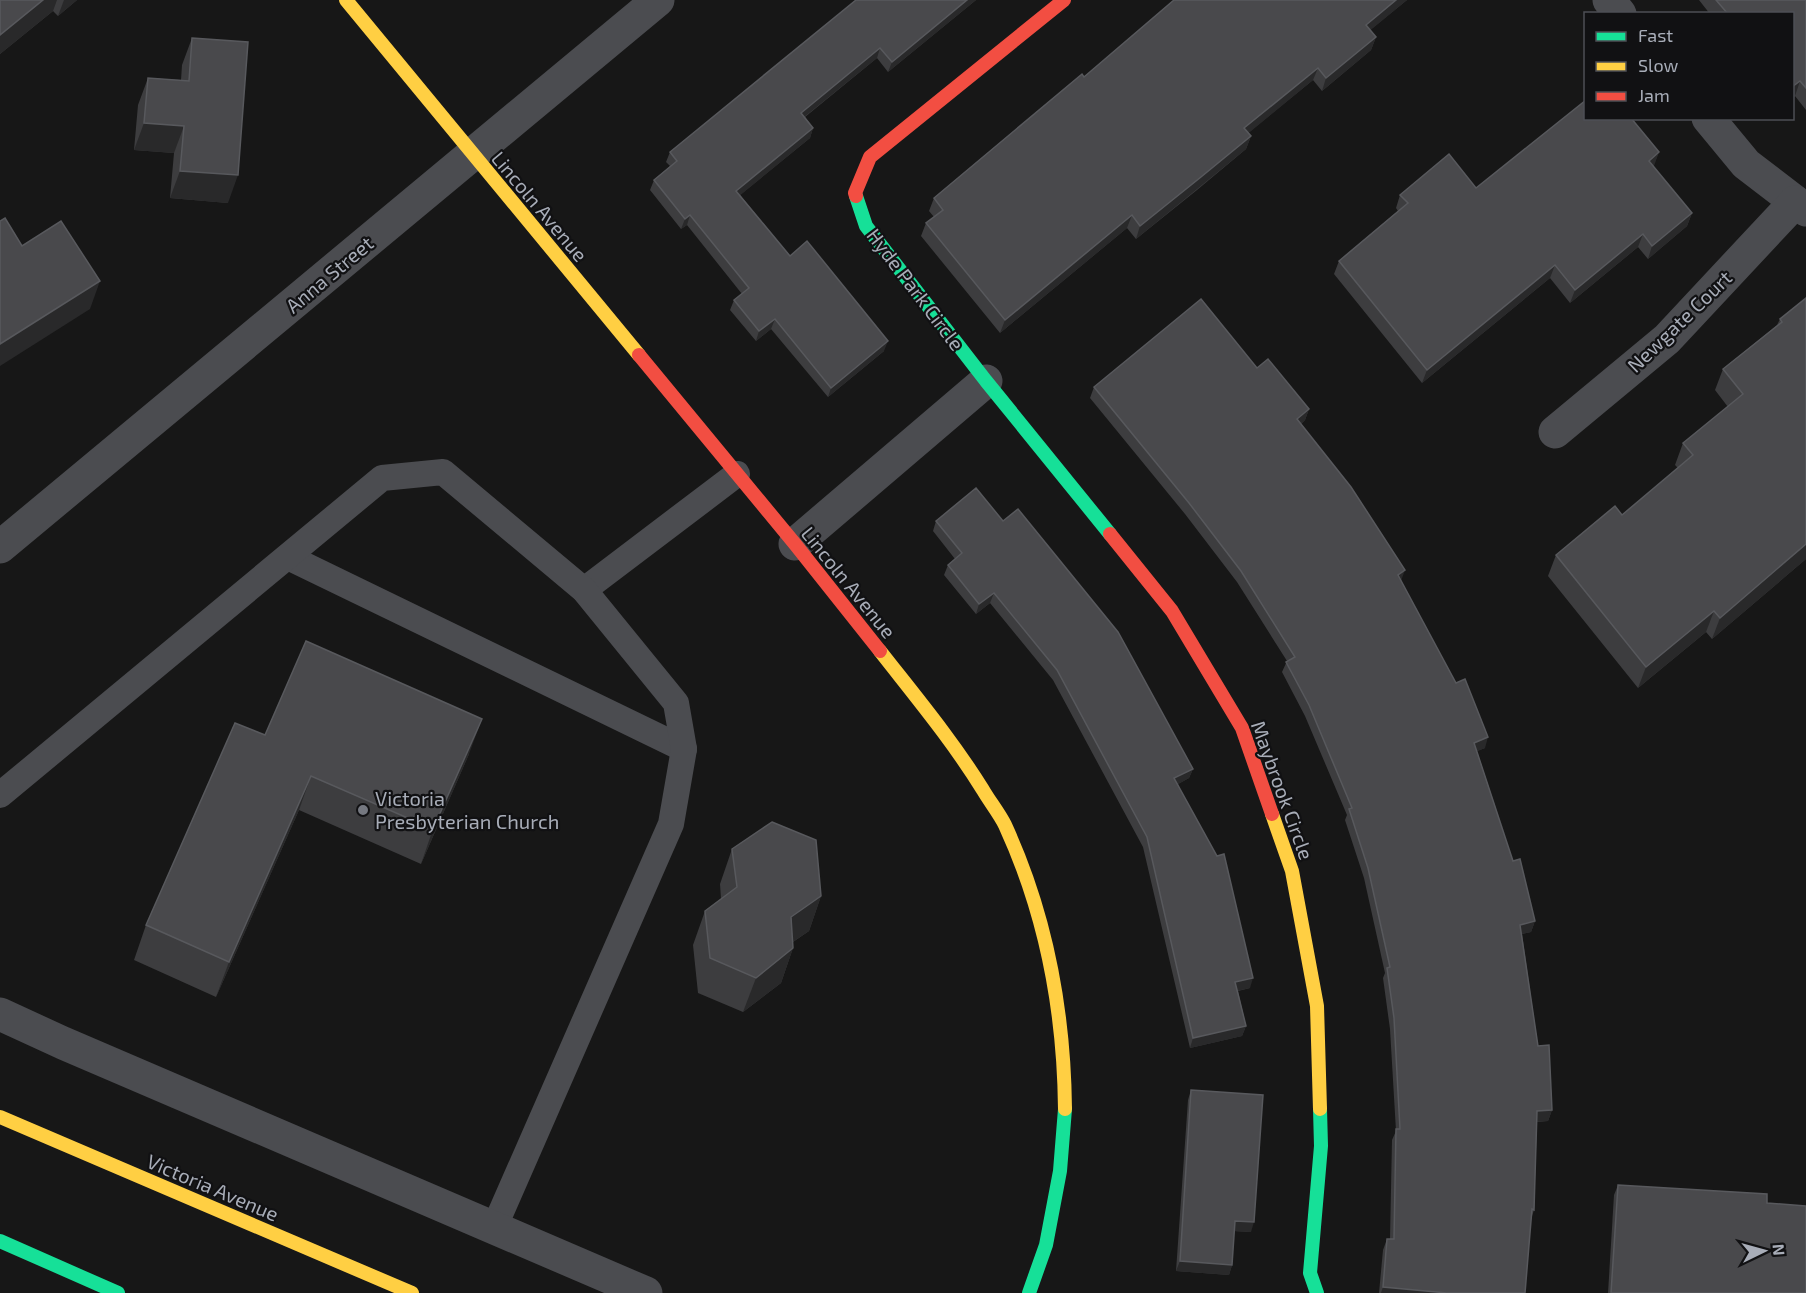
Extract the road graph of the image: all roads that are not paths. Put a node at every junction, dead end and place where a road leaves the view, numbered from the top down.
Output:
1 (345, 0) edge
2 (658, 0) edge
3 (1064, 0) edge
4 (1609, 0) edge
5 (1618, 12) edge
6 (1710, 120) edge
7 (472, 155) junction
8 (1800, 206) edge
9 (986, 381) junction
10 (1555, 432) dead end
11 (737, 474) junction
12 (795, 544) junction
13 (0, 547) edge
14 (288, 557) junction
15 (584, 590) junction
16 (684, 749) junction
17 (0, 795) edge
18 (0, 1014) edge
19 (0, 1117) edge
20 (494, 1228) junction
21 (0, 1241) edge
22 (118, 1293) edge
23 (412, 1293) edge
24 (646, 1293) edge
25 (1029, 1293) edge
26 (1317, 1293) edge

1 - 7 street, Lincoln Avenue
2 - 7 street, Anna Street
3 - 9 street, Hyde Park Circle
4 - 5 street
6 - 8 street
7 - 11 street, Lincoln Avenue
7 - 13 street, Anna Street
8 - 10 street, Newgate Court
9 - 12 street
9 - 26 street, Maybrook Circle
11 - 12 street, Lincoln Avenue
11 - 15 lane
12 - 25 street, Lincoln Avenue
14 - 15 lane
14 - 16 lane
14 - 17 lane
15 - 16 lane
16 - 20 lane
18 - 20 street
19 - 23 street, Victoria Avenue
20 - 24 street
21 - 22 street

